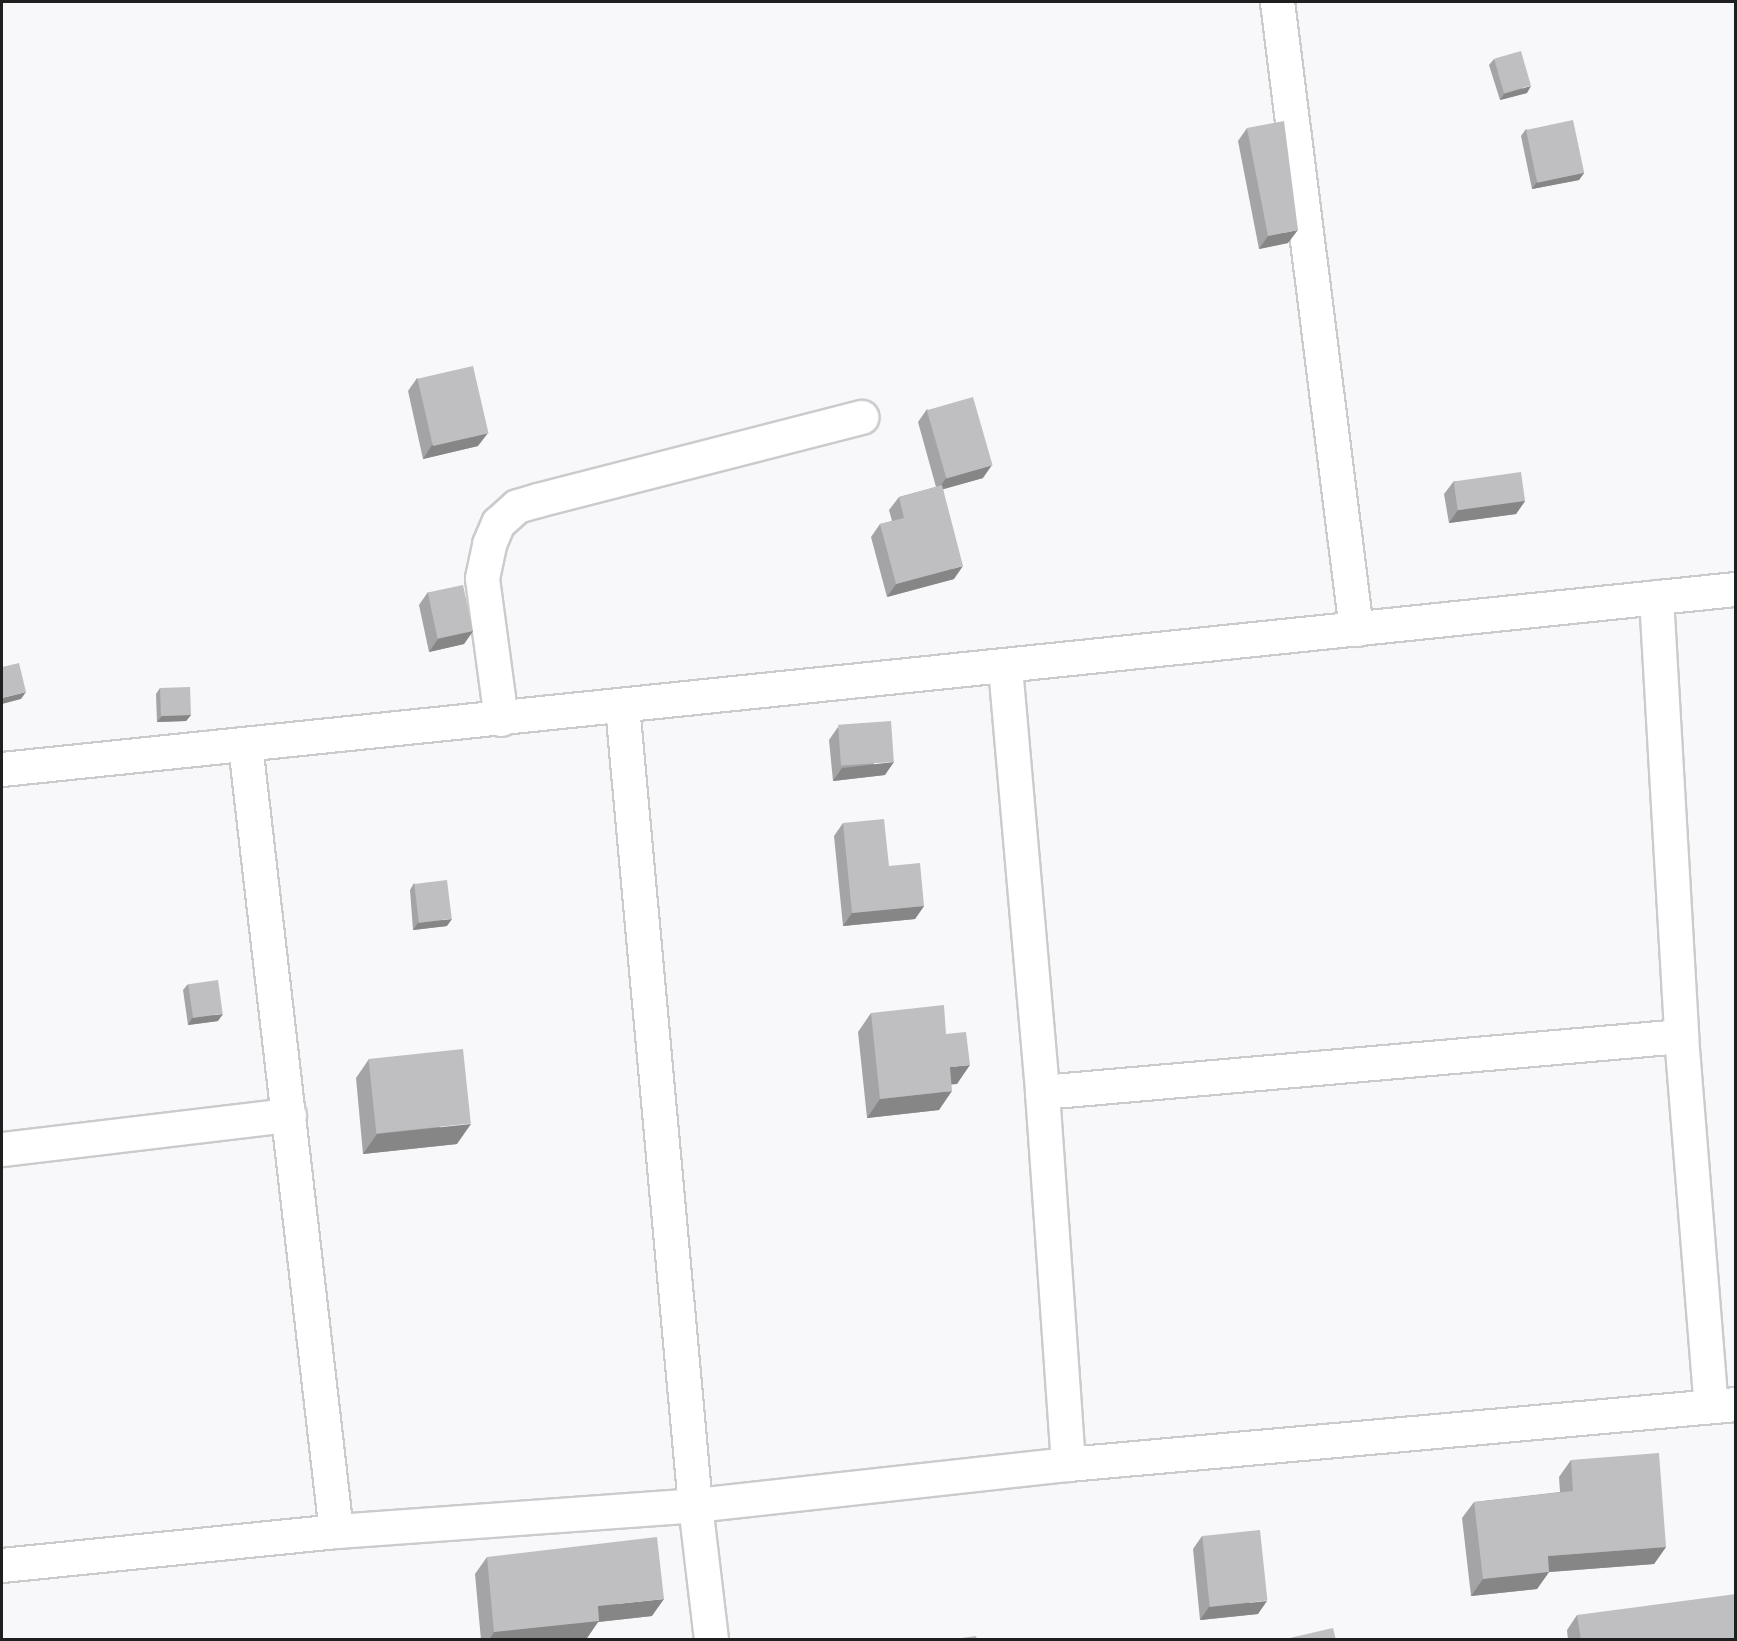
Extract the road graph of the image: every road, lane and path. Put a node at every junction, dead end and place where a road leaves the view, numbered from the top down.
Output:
1 (1277, 2) edge
2 (862, 417) dead end
3 (1736, 590) edge
4 (1656, 597) junction
5 (1356, 629) junction
6 (1005, 667) junction
7 (622, 706) junction
8 (501, 719) junction
9 (245, 744) junction
10 (2, 769) edge
11 (1681, 1036) junction
12 (1042, 1092) junction
13 (289, 1115) junction
14 (2, 1149) edge
15 (1723, 1405) edge
16 (1068, 1464) junction
17 (695, 1505) junction
18 (336, 1531) junction
19 (2, 1565) edge
20 (711, 1640) edge

1 - 5 street
2 - 8 street
3 - 4 street
4 - 5 street
4 - 11 street
5 - 6 street
6 - 7 street
6 - 12 street
7 - 8 street
7 - 17 street
8 - 9 street
9 - 10 street
9 - 13 street
11 - 12 street
11 - 15 street
12 - 16 street
13 - 14 street
13 - 18 street
15 - 16 street
16 - 17 street
17 - 18 street
17 - 20 street
18 - 19 street

